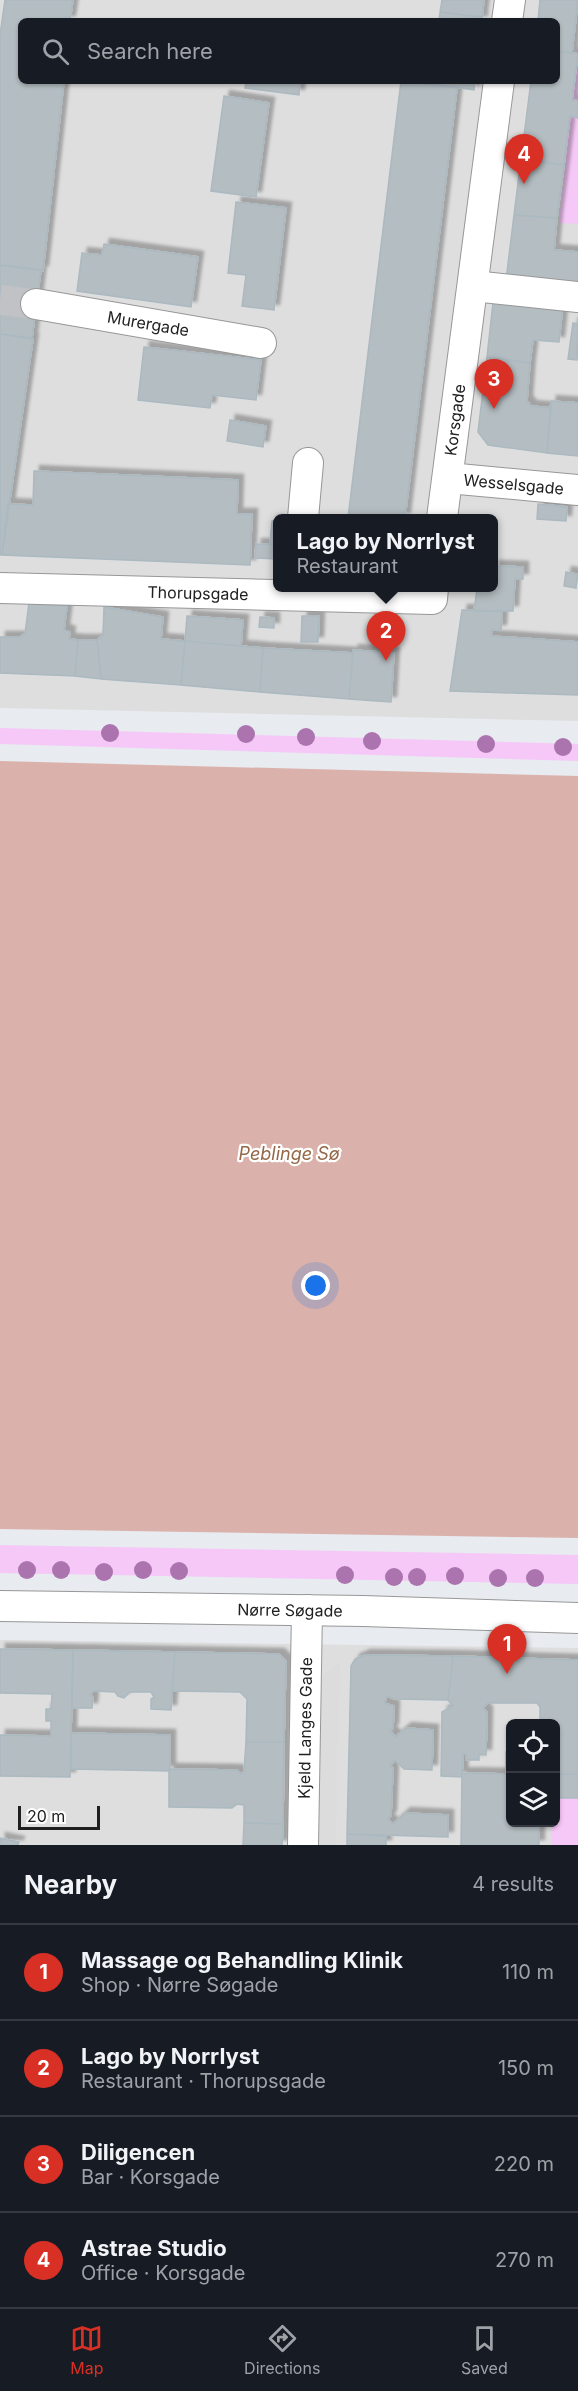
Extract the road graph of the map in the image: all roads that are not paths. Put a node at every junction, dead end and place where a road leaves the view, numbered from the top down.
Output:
1 (510, 0) edge
2 (507, 18) edge
3 (499, 84) edge
4 (473, 286) junction
5 (578, 297) edge
6 (36, 304) tunnel mouth
7 (261, 343) dead end
8 (308, 463) dead end
9 (448, 478) junction
10 (578, 490) edge
11 (303, 514) edge
12 (443, 514) edge
13 (0, 588) edge
14 (273, 592) edge
15 (295, 592) edge
16 (432, 593) edge
17 (0, 1606) edge
18 (308, 1610) junction
19 (578, 1618) edge
20 (303, 1845) edge

1 - 2 street
3 - 4 street, Korsgade
4 - 5 street
4 - 9 street, Korsgade
6 - 7 street, Murergade
8 - 11 street
9 - 10 street, Wesselsgade
9 - 12 street, Korsgade
13 - 14 street, Thorupsgade
15 - 16 street, Thorupsgade
17 - 18 street, Nørre Søgade
18 - 19 street, Nørre Søgade
18 - 20 street, Kjeld Langes Gade

